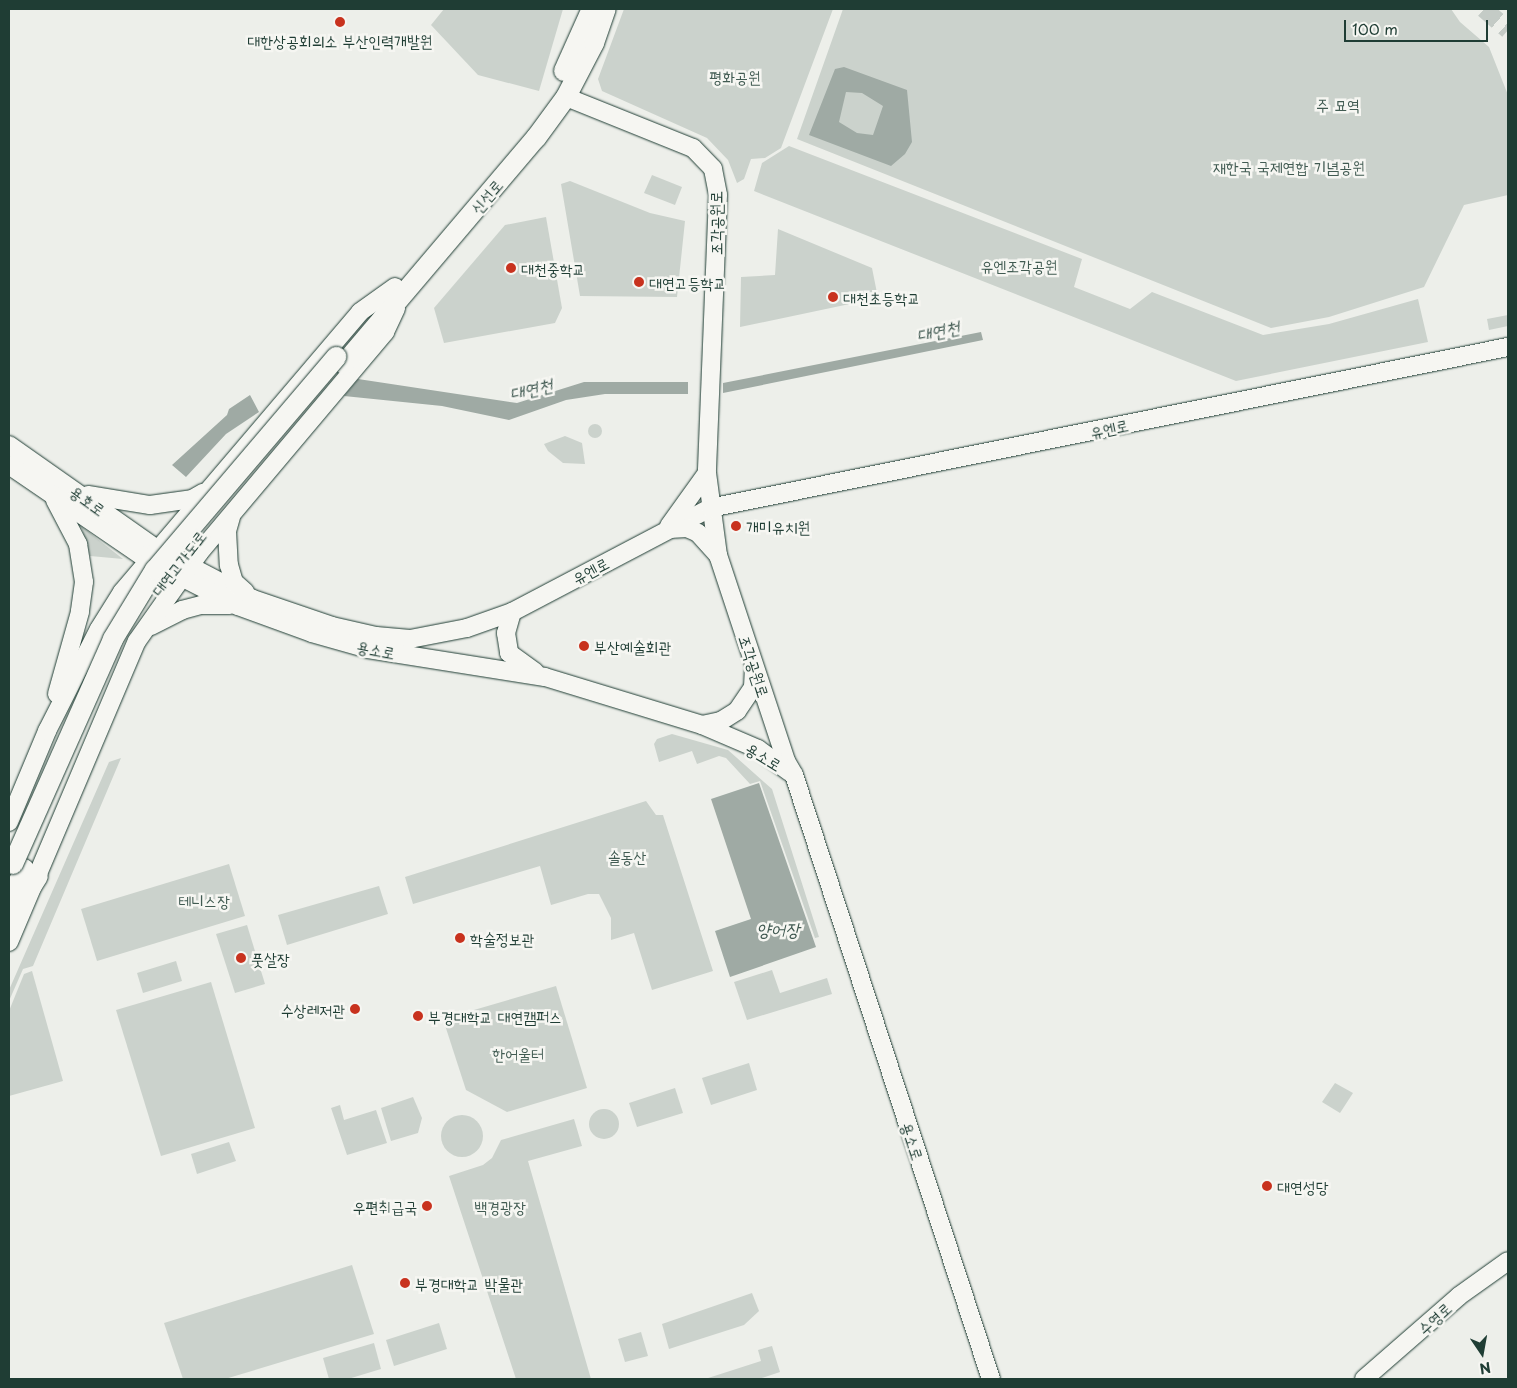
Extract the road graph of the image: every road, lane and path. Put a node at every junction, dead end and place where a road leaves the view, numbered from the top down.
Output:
1 (592, 9) edge
2 (606, 9) edge
3 (566, 97) junction
4 (399, 290) junction
5 (1508, 347) edge
6 (9, 445) edge
7 (9, 465) edge
8 (707, 473) junction
9 (68, 485) junction
10 (208, 490) junction
11 (52, 495) junction
12 (130, 504) junction
13 (710, 508) junction
14 (232, 513) junction
15 (667, 529) junction
16 (140, 538) junction
17 (718, 555) junction
18 (157, 557) junction
19 (185, 572) junction
20 (246, 602) junction
21 (512, 612) junction
22 (376, 636) joint
23 (137, 641) junction
24 (754, 665) junction
25 (545, 677) junction
26 (702, 725) junction
27 (47, 730) junction
28 (794, 775) junction
29 (9, 822) edge
30 (21, 871) edge
31 (9, 903) edge
32 (9, 922) edge
33 (9, 942) edge
34 (1508, 1261) edge
35 (1508, 1272) edge
36 (991, 1379) edge
37 (1364, 1379) edge
38 (1382, 1379) edge

1 - 4 highway
2 - 3 highway, 신선로
3 - 4 highway, 신선로
3 - 8 main road, 조각공원로
4 - 10 main road
4 - 14 main road
4 - 30 highway, 대연고가도로
5 - 13 main road, 유엔로
6 - 9 main road, 용호로
7 - 11 main road, 용호로
8 - 13 main road, 조각공원로
8 - 15 main road
9 - 12 main road
9 - 16 main road, 용호로
10 - 12 main road
10 - 18 main road
11 - 18 main road, 용호로
11 - 27 main road
12 - 16 main road
13 - 15 main road, 유엔로
13 - 17 main road, 조각공원로
14 - 19 main road
14 - 20 main road
15 - 17 main road
15 - 21 main road, 유엔로
16 - 18 main road, 용호로
17 - 24 main road, 조각공원로
18 - 19 main road, 용소로
18 - 27 main road
19 - 20 main road, 용소로
19 - 23 main road
20 - 22 main road, 용소로
20 - 23 main road
20 - 25 main road, 용소로
21 - 22 main road, 유엔로
21 - 25 main road
23 - 30 main road
24 - 26 main road
24 - 28 main road, 조각공원로
25 - 26 main road, 용소로
26 - 28 main road, 용소로
27 - 29 main road
28 - 36 main road, 용소로
30 - 31 highway, 대연고가도로
30 - 32 highway
30 - 33 main road
34 - 37 main road, 수영로
35 - 38 main road, 수영로

